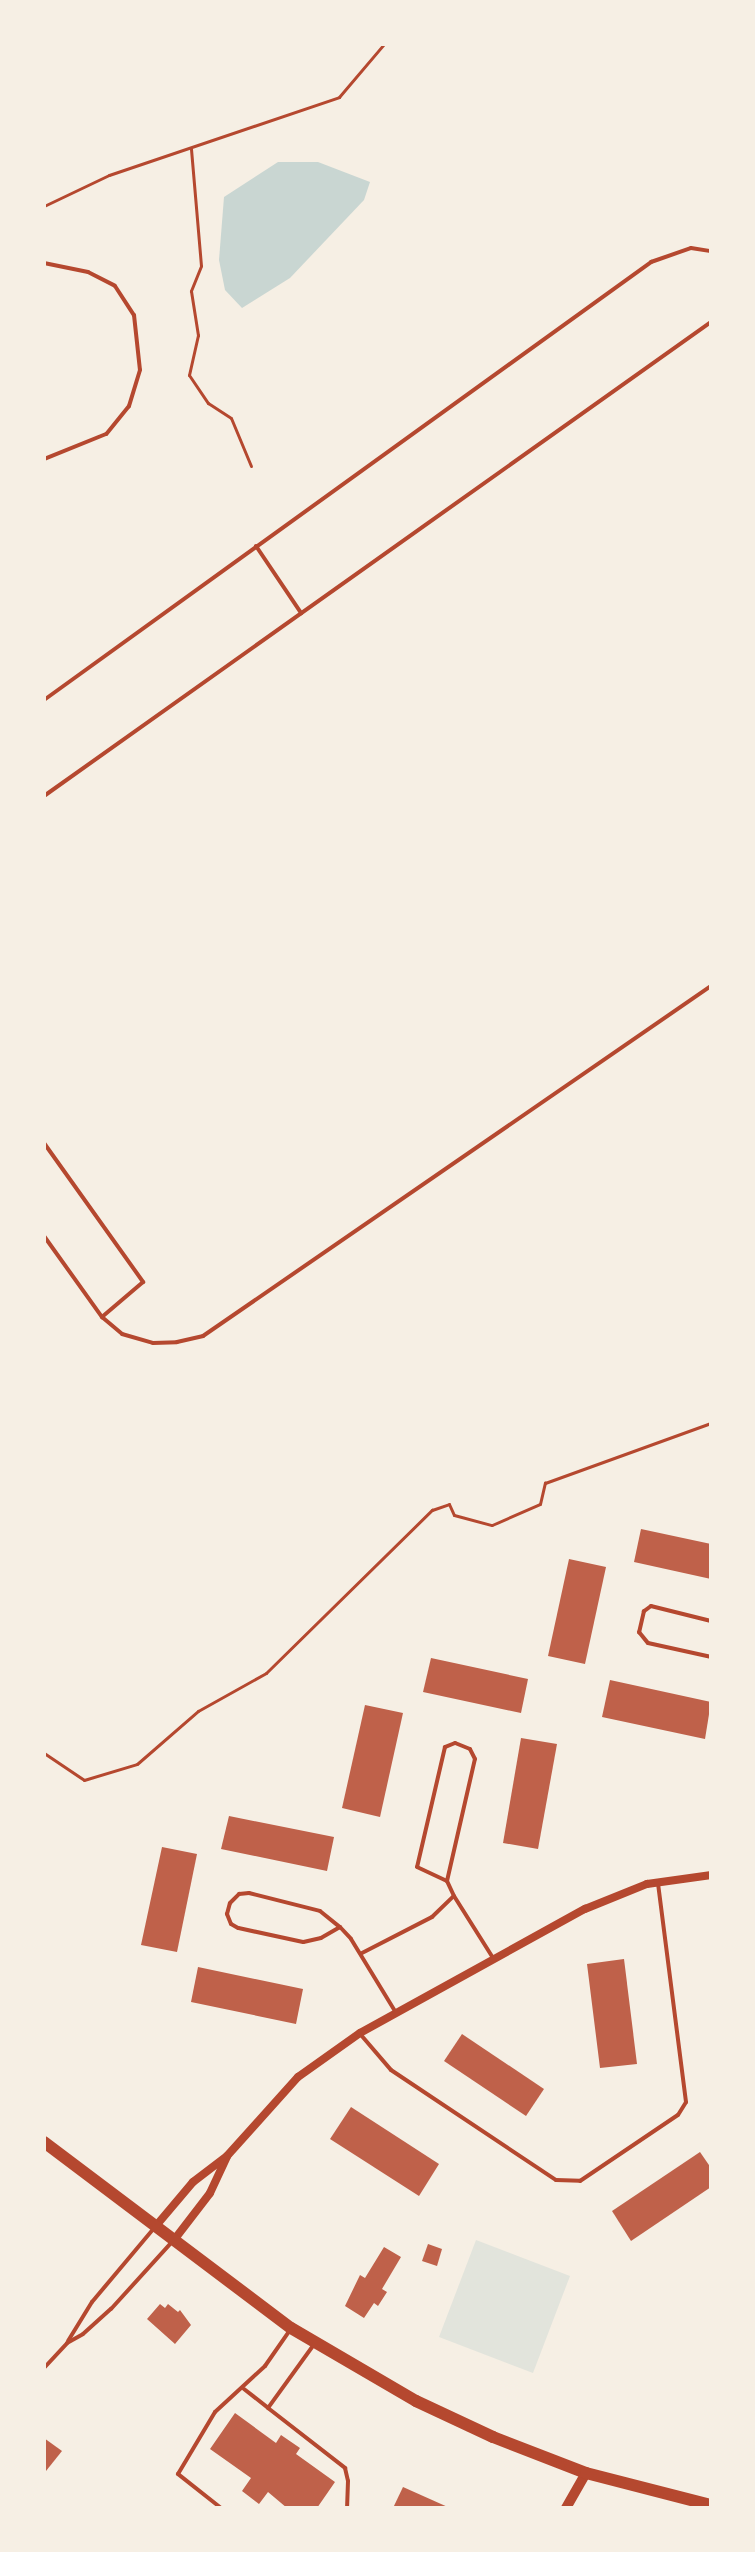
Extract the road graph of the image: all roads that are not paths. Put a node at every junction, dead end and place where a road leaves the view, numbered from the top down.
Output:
1 (711, 251) edge
2 (44, 263) edge
3 (711, 322) edge
4 (44, 459) edge
5 (256, 546) junction
6 (301, 613) junction
7 (44, 700) edge
8 (44, 796) edge
9 (711, 986) edge
10 (44, 1143) edge
11 (44, 1236) edge
12 (102, 1317) junction
13 (711, 1621) edge
14 (711, 1657) edge
15 (711, 1875) edge
16 (447, 1881) junction
17 (658, 1882) junction
18 (454, 1896) junction
19 (340, 1927) junction
20 (362, 1953) junction
21 (494, 1960) junction
22 (397, 2014) junction
23 (360, 2033) junction
24 (44, 2142) edge
25 (227, 2156) junction
26 (155, 2227) junction
27 (174, 2240) junction
28 (291, 2328) junction
29 (67, 2343) junction
30 (315, 2343) junction
31 (44, 2368) edge
32 (244, 2389) junction
33 (268, 2408) junction
34 (586, 2473) junction
35 (711, 2505) edge
36 (221, 2508) edge
37 (347, 2508) edge
38 (566, 2508) edge

1 - 5 lane
2 - 4 lane
3 - 6 lane
5 - 6 lane
5 - 7 lane
6 - 8 lane
9 - 12 lane
10 - 12 lane
11 - 12 lane
13 - 14 lane
15 - 17 street
16 - 16 lane
16 - 18 lane
17 - 21 street
17 - 23 lane
18 - 20 lane
18 - 21 lane
19 - 19 lane
19 - 20 lane
20 - 22 lane
21 - 22 street
22 - 23 street
23 - 25 street
24 - 26 main road
25 - 26 street
25 - 27 street
26 - 27 main road
26 - 29 lane
27 - 28 main road
27 - 29 lane
28 - 30 main road
28 - 32 lane
29 - 31 lane
30 - 33 lane
30 - 34 main road
32 - 33 lane
32 - 36 lane
33 - 37 lane
34 - 35 main road
34 - 38 street

